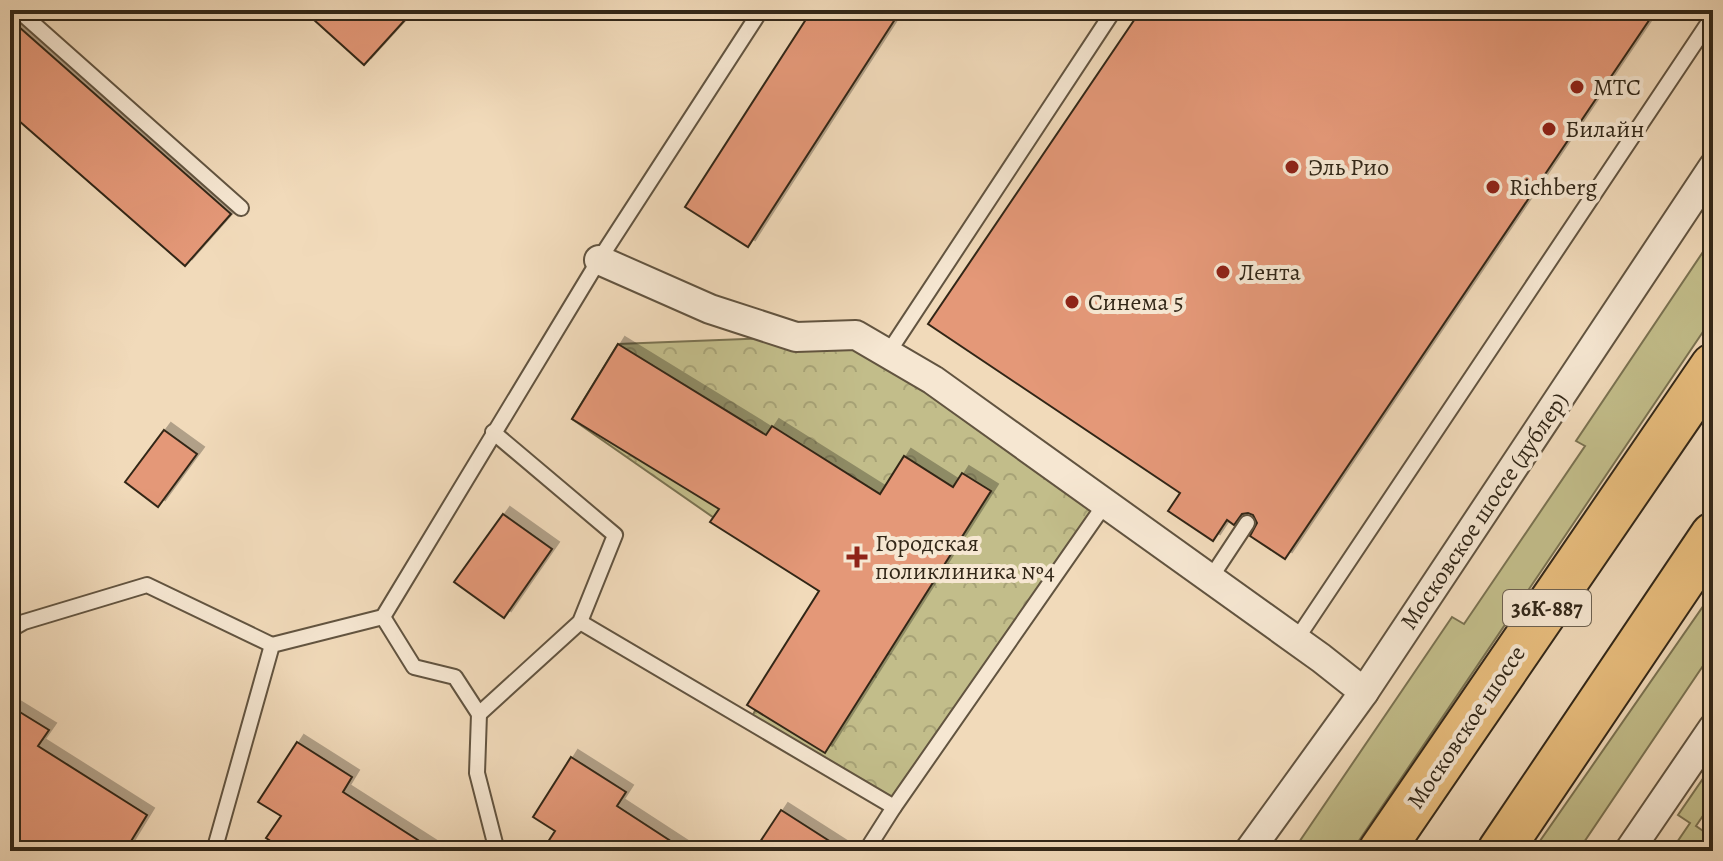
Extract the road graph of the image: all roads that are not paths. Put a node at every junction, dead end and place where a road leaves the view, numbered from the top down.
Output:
1 (18, 10) edge
2 (761, 10) edge
3 (1114, 10) edge
4 (1713, 16) edge
5 (1713, 167) edge
6 (241, 208) dead end
7 (599, 260) junction
8 (888, 353) junction
9 (1713, 366) edge
10 (493, 432) junction
11 (1105, 504) junction
12 (1247, 523) dead end
13 (1713, 535) edge
14 (1210, 579) junction
15 (383, 617) junction
16 (580, 622) junction
17 (10, 630) edge
18 (1296, 640) junction
19 (272, 645) junction
20 (1364, 692) junction
21 (479, 714) junction
22 (1713, 728) edge
23 (894, 807) junction
24 (214, 851) edge
25 (497, 851) edge
26 (866, 851) edge
27 (1249, 851) edge
28 (1381, 851) edge
29 (1500, 851) edge
30 (1629, 851) edge

1 - 6 lane
2 - 7 lane
3 - 8 lane
4 - 18 lane
5 - 20 street, Московское шоссе (дублер)
7 - 8 street
7 - 10 lane
8 - 11 street
9 - 28 main road, Московское шоссе / 36К-887
10 - 15 lane
10 - 16 lane
11 - 14 street
11 - 23 lane
12 - 14 lane
13 - 29 main road
14 - 18 street
15 - 19 lane
15 - 21 lane
16 - 21 lane
16 - 23 lane
17 - 19 lane
18 - 20 street
19 - 24 lane
20 - 27 street, Московское шоссе (дублер)
21 - 25 lane
22 - 30 street
23 - 26 lane

